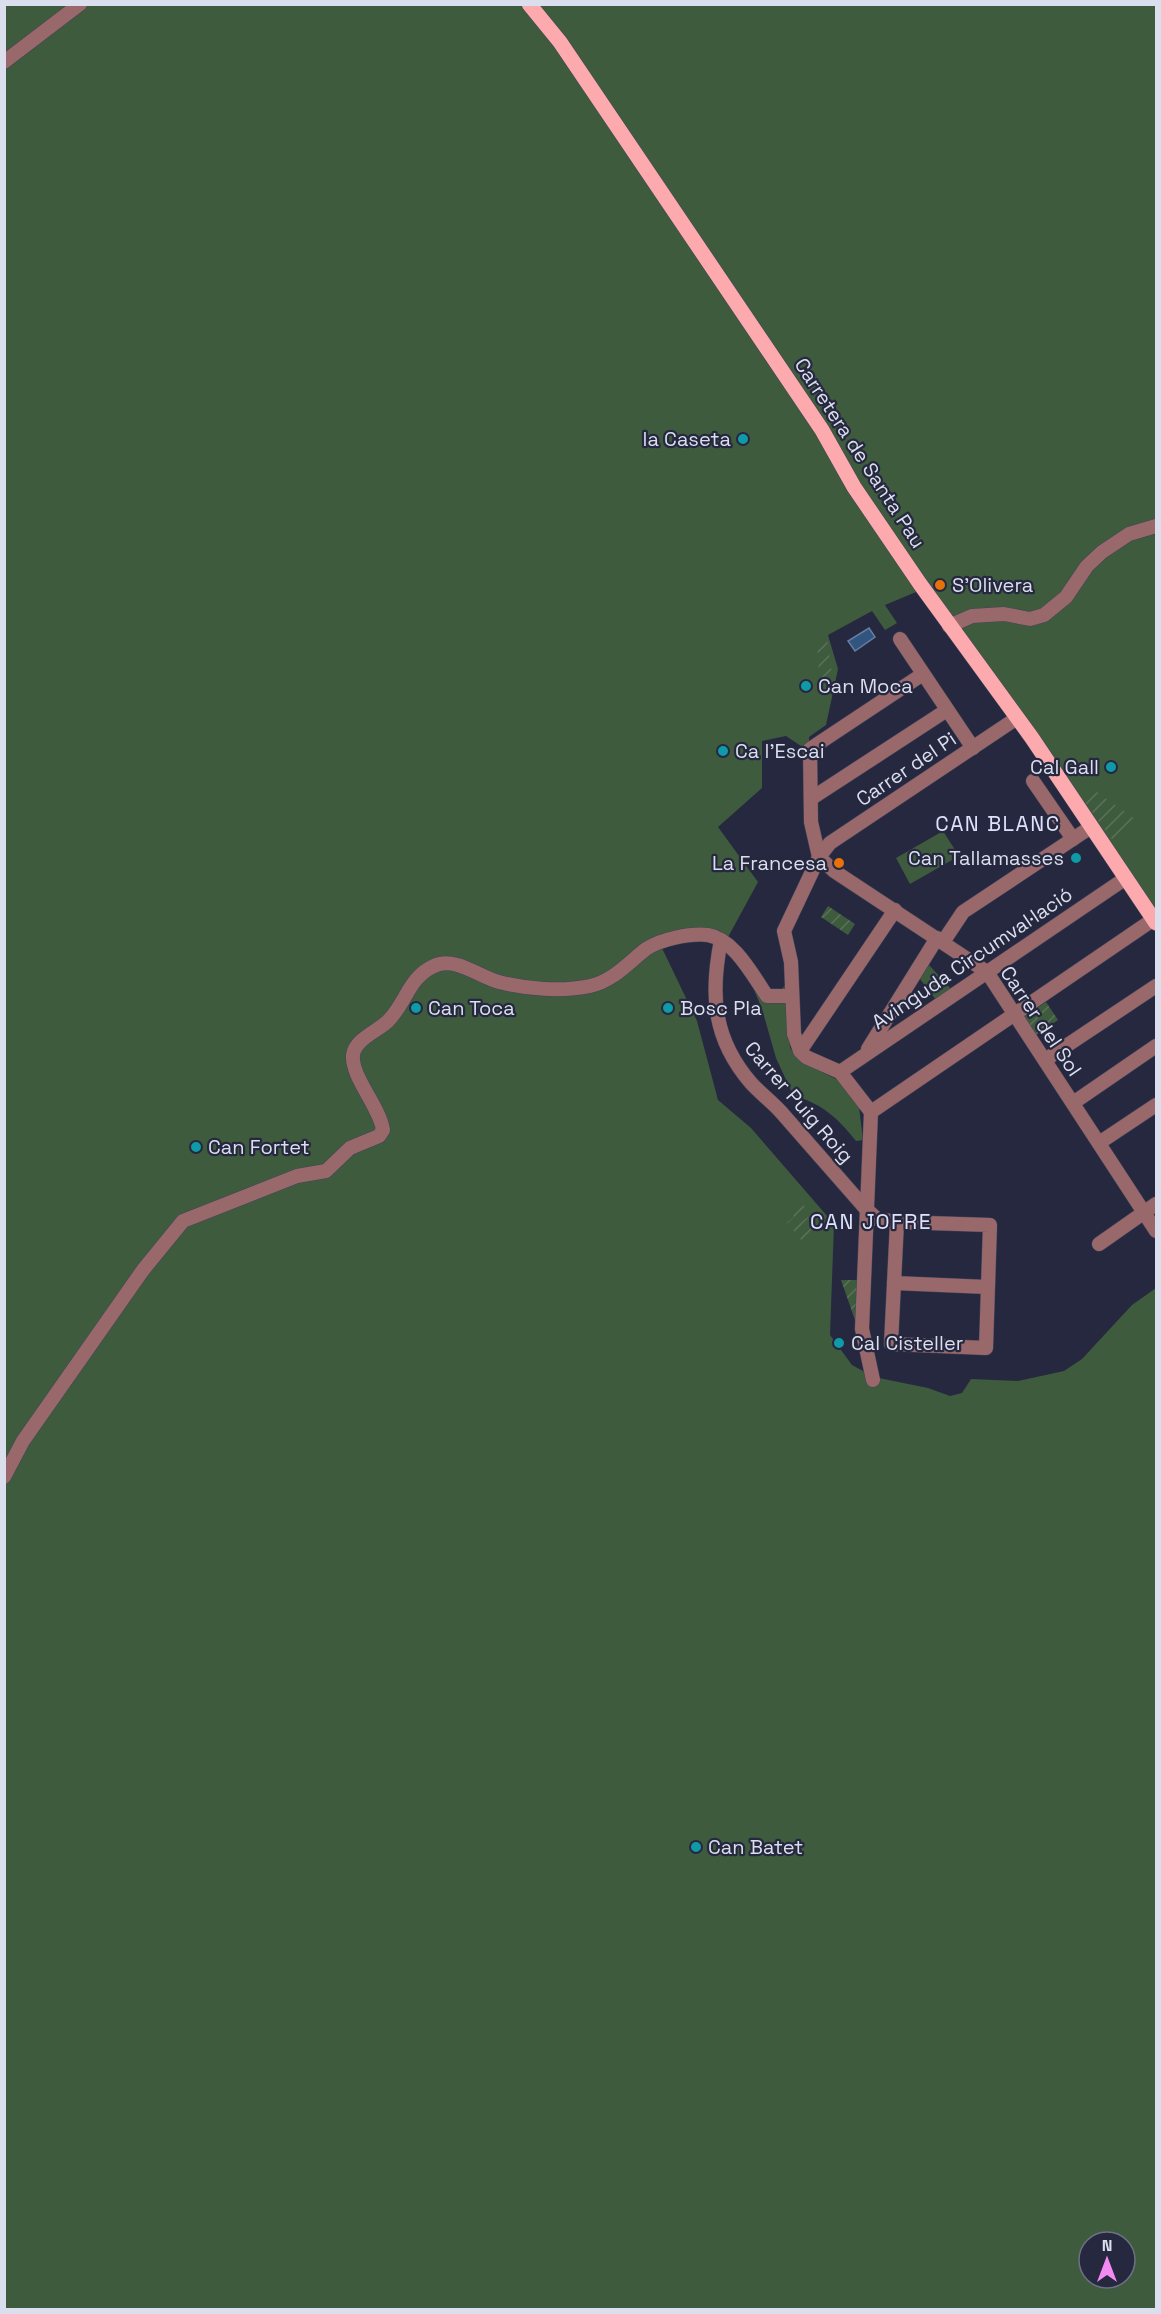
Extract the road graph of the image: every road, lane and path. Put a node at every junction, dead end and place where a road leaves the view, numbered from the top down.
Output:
1 (80, 4) edge
2 (529, 4) edge
3 (4, 62) edge
4 (1156, 526) edge
5 (949, 626) junction
6 (900, 639) dead end
7 (923, 674) junction
8 (947, 710) junction
9 (1017, 718) junction
10 (973, 748) junction
11 (1033, 781) dead end
12 (812, 798) junction
13 (1091, 827) junction
14 (1073, 839) junction
15 (819, 857) junction
16 (1126, 878) junction
17 (895, 910) junction
18 (1155, 921) edge
19 (721, 940) junction
20 (940, 940) junction
21 (987, 972) junction
22 (1156, 986) edge
23 (792, 996) junction
24 (1014, 1013) junction
25 (1156, 1046) edge
26 (800, 1051) junction
27 (865, 1053) junction
28 (1045, 1060) junction
29 (840, 1072) junction
30 (1073, 1103) junction
31 (1156, 1105) edge
32 (871, 1112) junction
33 (1099, 1143) junction
34 (1151, 1208) edge
35 (866, 1209) junction
36 (897, 1222) junction
37 (1156, 1231) edge
38 (1099, 1244) dead end
39 (894, 1283) junction
40 (987, 1287) junction
41 (873, 1380) dead end
42 (4, 1477) edge

1 - 3 street
2 - 5 main road, Carretera de Santa Pau
4 - 5 street
5 - 9 main road, Carretera de Santa Pau
6 - 7 street
7 - 8 street
7 - 12 street
8 - 10 street
8 - 12 street
9 - 10 street, Carrer del Pi
9 - 13 main road, Carretera de Santa Pau
10 - 15 street, Carrer del Pi
11 - 14 street
12 - 15 street
13 - 14 street
13 - 16 main road, Carretera de Santa Pau
14 - 20 street
15 - 17 street, Carrer del Sol
15 - 23 street
16 - 18 main road, Carretera de Santa Pau
16 - 21 street, Avinguda Circumval·lació
17 - 20 street, Carrer del Sol
17 - 26 street
18 - 24 street
19 - 23 street
19 - 35 street, Carrer Puig Roig
19 - 42 street
20 - 21 street, Carrer del Sol
20 - 27 street
21 - 24 street, Carrer del Sol
21 - 27 street, Avinguda Circumval·lació
22 - 28 street
23 - 26 street
24 - 28 street, Carrer del Sol
24 - 32 street
25 - 30 street
26 - 29 street
27 - 29 street, Avinguda Circumval·lació
28 - 30 street, Carrer del Sol
29 - 32 street
30 - 33 street, Carrer del Sol
31 - 33 street
32 - 35 street
33 - 34 street, Carrer del Sol
34 - 37 street, Carrer del Sol
34 - 38 street
35 - 36 street, Carrer Puig Roig
35 - 41 street
36 - 39 street
36 - 40 street, Carrer Puig Roig
39 - 40 street
39 - 40 street

